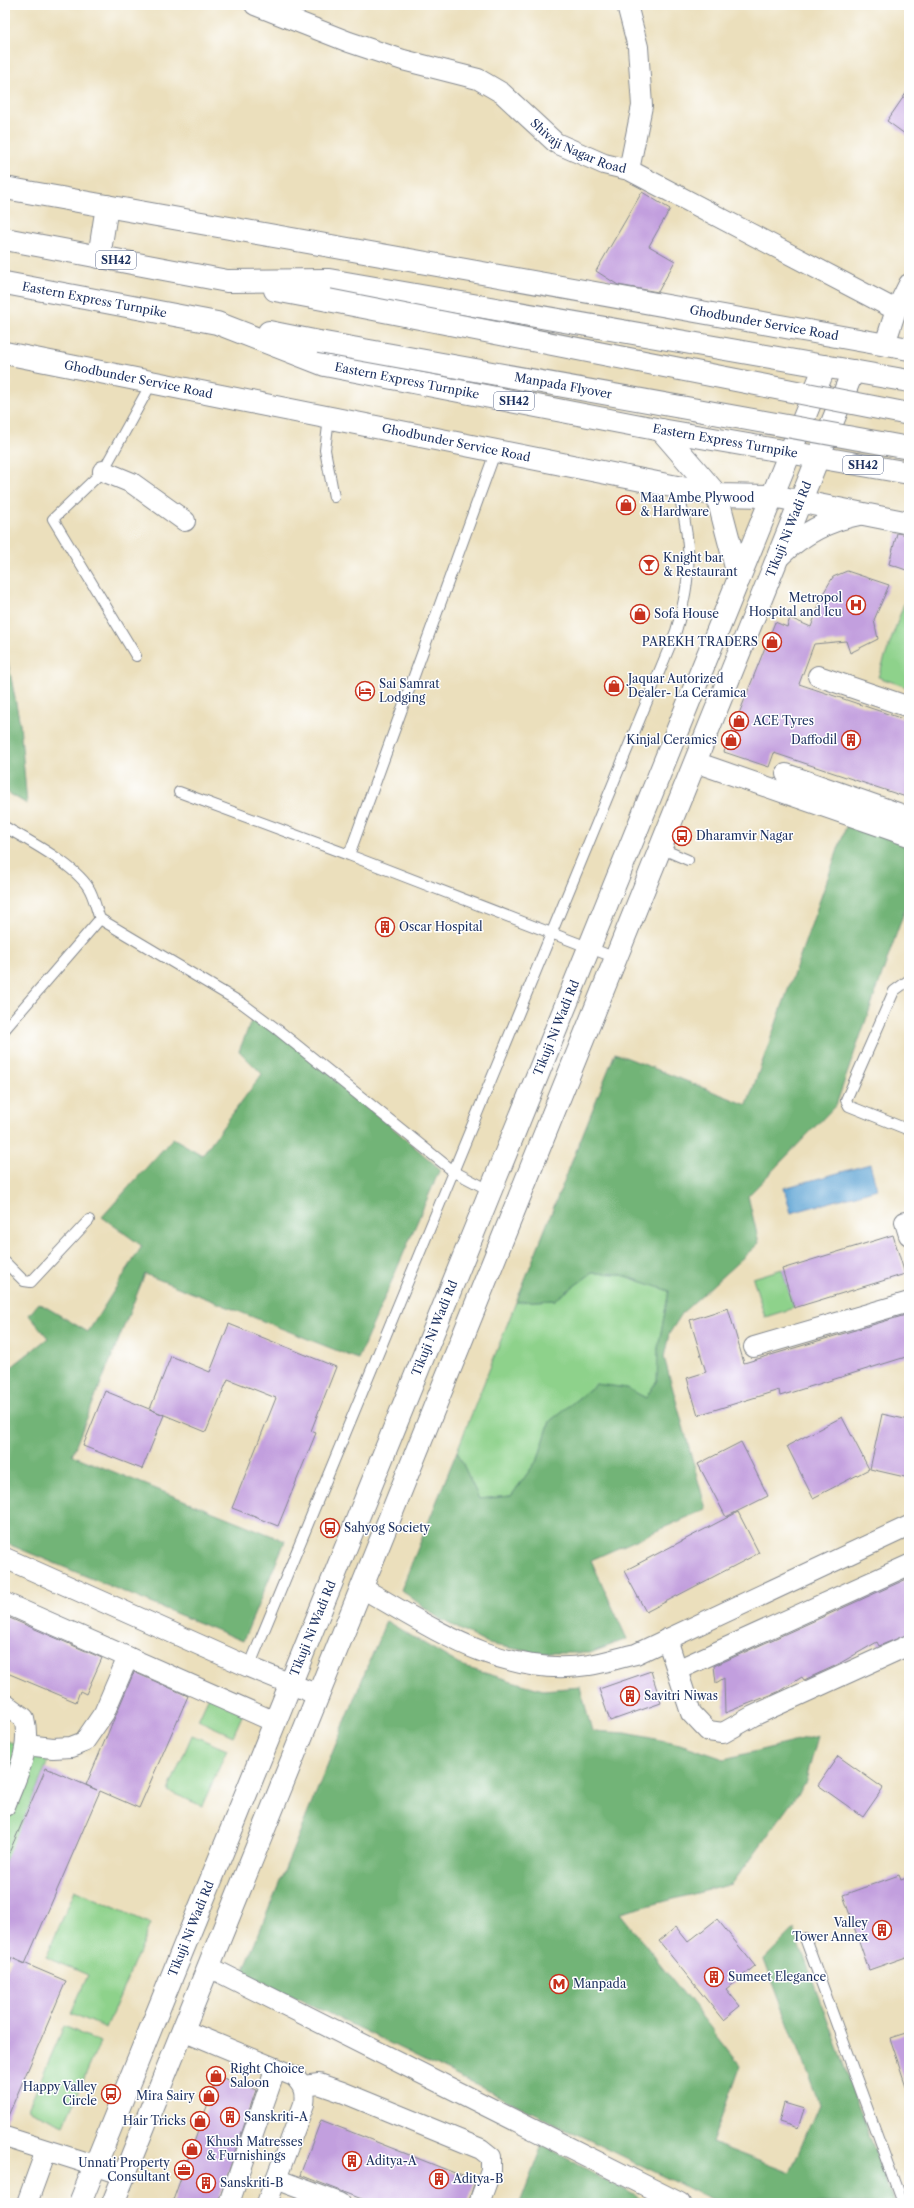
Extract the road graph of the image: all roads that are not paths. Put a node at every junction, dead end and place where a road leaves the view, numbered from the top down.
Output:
1 (255, 5) edge
2 (627, 5) edge
3 (629, 170) junction
4 (5, 188) edge
5 (107, 206) junction
6 (5, 239) edge
7 (99, 257) junction
8 (226, 281) junction
9 (5, 283) edge
10 (909, 284) edge
11 (896, 310) junction
12 (217, 323) junction
13 (884, 344) junction
14 (909, 350) edge
15 (5, 353) edge
16 (825, 366) junction
17 (853, 371) junction
18 (152, 382) junction
19 (909, 382) edge
20 (909, 414) edge
21 (329, 418) junction
22 (661, 430) junction
23 (909, 448) edge
24 (496, 450) junction
25 (790, 453) junction
26 (818, 457) junction
27 (103, 471) junction
28 (909, 473) edge
29 (677, 487) junction
30 (717, 495) junction
31 (773, 496) junction
32 (334, 497) dead end
33 (800, 501) junction
34 (859, 514) junction
35 (185, 522) dead end
36 (909, 523) edge
37 (777, 557) junction
38 (739, 579) junction
39 (136, 656) dead end
40 (818, 676) dead end
41 (909, 707) edge
42 (695, 762) junction
43 (786, 774) dead end
44 (179, 792) dead end
45 (909, 817) edge
46 (5, 827) edge
47 (909, 836) edge
48 (660, 848) junction
49 (349, 855) junction
50 (688, 860) dead end
51 (100, 919) junction
52 (551, 933) junction
53 (589, 948) junction
54 (616, 958) junction
55 (909, 980) edge
56 (9, 1016) edge
57 (5, 1030) edge
58 (909, 1130) edge
59 (453, 1171) junction
60 (491, 1191) junction
61 (89, 1220) dead end
62 (5, 1262) edge
63 (909, 1302) edge
64 (754, 1348) dead end
65 (909, 1526) edge
66 (5, 1558) edge
67 (909, 1565) edge
68 (362, 1588) junction
69 (5, 1603) edge
70 (667, 1639) junction
71 (909, 1645) edge
72 (128, 1657) junction
73 (249, 1667) junction
74 (677, 1670) junction
75 (290, 1684) junction
76 (318, 1695) junction
77 (5, 1704) edge
78 (275, 1722) junction
79 (26, 1745) junction
80 (5, 1806) edge
81 (805, 1938) dead end
82 (208, 1967) junction
83 (183, 2030) junction
84 (276, 2068) junction
85 (303, 2086) junction
86 (5, 2137) edge
87 (46, 2151) junction
88 (96, 2164) junction
89 (125, 2175) junction
90 (276, 2179) junction
91 (27, 2203) edge
92 (80, 2203) edge
93 (113, 2203) edge
94 (229, 2203) edge
95 (267, 2203) edge
96 (340, 2203) edge
97 (479, 2203) edge
98 (680, 2203) edge
99 (902, 2203) edge

1 - 3 street, Shivaji Nagar Road
2 - 3 street
3 - 11 street, Shivaji Nagar Road
4 - 5 main road, Ghodbunder Service Road
5 - 7 main road
5 - 13 main road, Ghodbunder Service Road
6 - 7 main road, SH42
7 - 8 main road, SH42
8 - 16 main road, SH42
8 - 20 main road, bridge
9 - 12 main road, Eastern Express Turnpike / SH42
10 - 11 street
11 - 13 street
12 - 22 main road, Eastern Express Turnpike / SH42
12 - 23 main road, Manpada Flyover, bridge
13 - 14 main road, Ghodbunder Service Road
15 - 18 main road, Ghodbunder Service Road
16 - 17 main road, SH42
16 - 25 main road, Tikuji Ni Wadi Rd
17 - 19 main road, SH42
17 - 26 main road, Tikuji Ni Wadi Rd
18 - 21 main road, Ghodbunder Service Road
18 - 27 lane
21 - 24 main road, Ghodbunder Service Road
21 - 32 lane
22 - 25 main road, Eastern Express Turnpike / SH42
22 - 30 main road
24 - 29 main road, Ghodbunder Service Road
24 - 49 lane
25 - 26 main road, Eastern Express Turnpike / SH42
25 - 31 main road, Tikuji Ni Wadi Rd
26 - 28 main road, Eastern Express Turnpike / SH42
26 - 33 main road, Tikuji Ni Wadi Rd
27 - 35 street
27 - 39 lane
29 - 30 main road, Ghodbunder Service Road
29 - 52 lane
30 - 31 main road, Ghodbunder Service Road
30 - 38 main road
31 - 33 main road, Ghodbunder Service Road
31 - 38 main road, Tikuji Ni Wadi Rd
33 - 34 main road, Ghodbunder Service Road
33 - 37 main road, Tikuji Ni Wadi Rd
34 - 36 main road, Ghodbunder Service Road
34 - 37 main road
37 - 42 main road, Tikuji Ni Wadi Rd
38 - 53 main road, Tikuji Ni Wadi Rd
40 - 41 street
42 - 47 street
42 - 48 main road, Tikuji Ni Wadi Rd
43 - 45 street
44 - 49 lane
46 - 51 lane
48 - 50 lane
48 - 54 main road, Tikuji Ni Wadi Rd
49 - 52 lane
51 - 56 lane
51 - 59 lane
52 - 53 lane
52 - 59 lane
53 - 54 lane
53 - 60 main road, Tikuji Ni Wadi Rd
54 - 68 main road, Tikuji Ni Wadi Rd
55 - 58 lane
56 - 57 lane
59 - 60 lane
59 - 73 lane
60 - 75 main road, Tikuji Ni Wadi Rd
61 - 62 lane
63 - 64 street
65 - 70 street
66 - 73 street
67 - 74 street
68 - 70 street
68 - 76 main road, Tikuji Ni Wadi Rd
69 - 72 street
70 - 74 street
71 - 74 street
72 - 78 street
72 - 79 street
73 - 75 street
75 - 76 street
75 - 78 main road, Tikuji Ni Wadi Rd
76 - 82 main road, Tikuji Ni Wadi Rd
77 - 79 street
78 - 88 main road, Tikuji Ni Wadi Rd
79 - 80 street
81 - 99 lane
82 - 83 main road, Tikuji Ni Wadi Rd
82 - 98 street
83 - 84 street
83 - 89 main road, Tikuji Ni Wadi Rd
84 - 85 street
84 - 94 street
85 - 90 street
85 - 97 street
86 - 87 street
87 - 88 street
87 - 91 street
88 - 89 street
88 - 92 main road, Tikuji Ni Wadi Rd
89 - 93 main road, Tikuji Ni Wadi Rd
90 - 95 street
90 - 96 street

